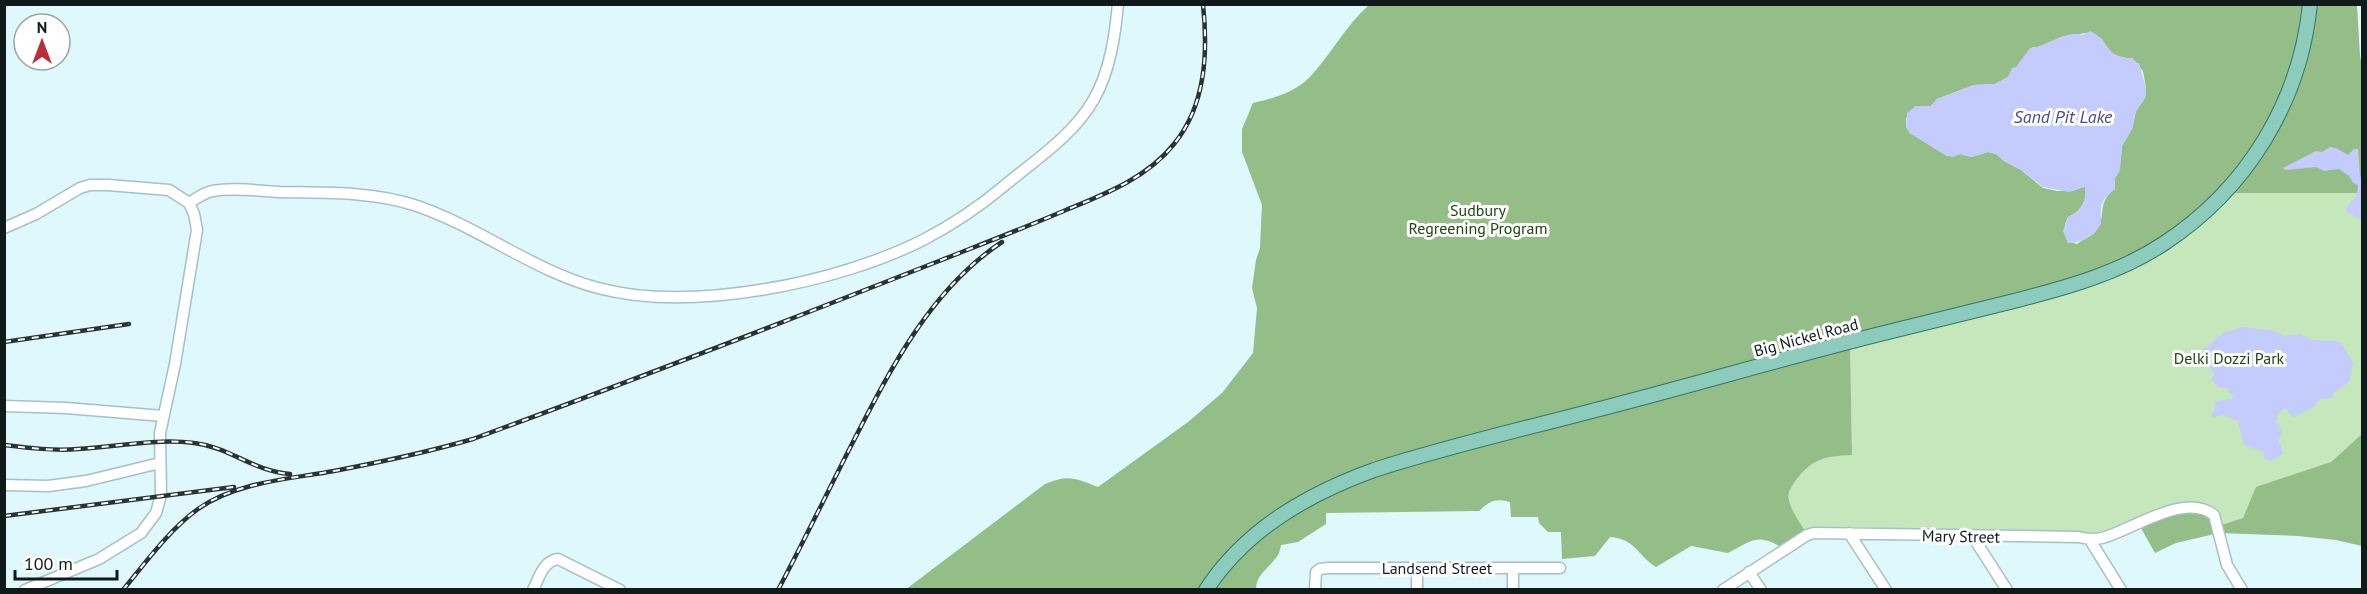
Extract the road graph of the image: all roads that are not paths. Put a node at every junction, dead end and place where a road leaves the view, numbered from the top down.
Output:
1 (1118, 4) edge
2 (2310, 4) edge
3 (189, 203) junction
4 (4, 228) edge
5 (4, 406) edge
6 (163, 416) junction
7 (160, 463) junction
8 (4, 485) edge
9 (1849, 533) junction
10 (1973, 537) junction
11 (2090, 540) junction
12 (1417, 568) junction
13 (1513, 568) junction
14 (1560, 568) dead end
15 (1749, 572) junction
16 (25, 590) edge
17 (533, 590) edge
18 (620, 590) edge
19 (1206, 590) edge
20 (1315, 590) edge
21 (1417, 590) edge
22 (1514, 590) edge
23 (1723, 590) edge
24 (1761, 590) edge
25 (1886, 590) edge
26 (2007, 590) edge
27 (2121, 590) edge
28 (2242, 590) edge

1 - 3 street
2 - 19 main road, Big Nickel Road
3 - 4 street
3 - 6 street
5 - 6 street
6 - 7 street
7 - 8 street
7 - 16 street
9 - 10 street, Mary Street
9 - 15 street, Mary Street
9 - 25 street
10 - 11 street, Mary Street
10 - 26 street
11 - 27 street
11 - 28 street, Mary Street
12 - 13 street, Landsend Street
12 - 20 street, Landsend Street
12 - 21 street
13 - 14 street, Landsend Street
13 - 22 street
15 - 23 street, Mary Street
15 - 24 street
17 - 18 street

